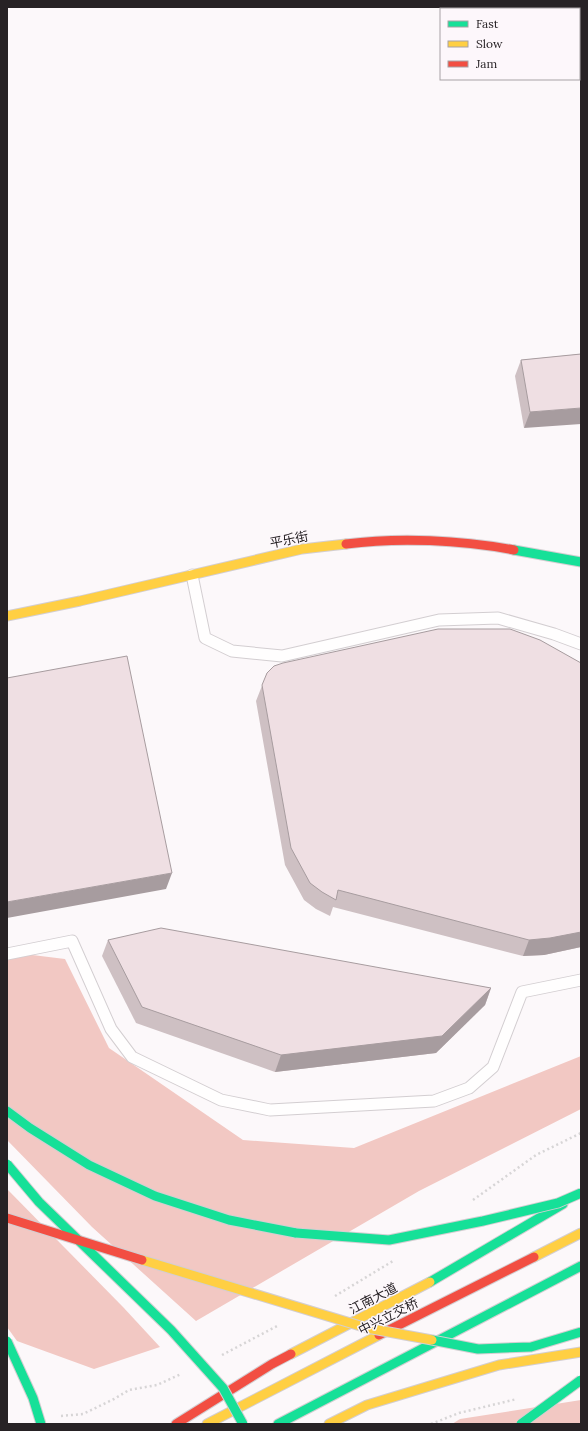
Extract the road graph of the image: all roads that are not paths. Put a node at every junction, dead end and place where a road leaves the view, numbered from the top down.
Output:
1 (581, 562) edge
2 (192, 575) junction
3 (7, 616) edge
4 (581, 644) edge
5 (7, 954) edge
6 (581, 980) edge
7 (7, 1111) edge
8 (7, 1164) edge
9 (581, 1193) edge
10 (7, 1218) edge
11 (581, 1233) edge
12 (581, 1266) edge
13 (581, 1332) edge
14 (7, 1341) edge
15 (581, 1352) edge
16 (581, 1380) edge
17 (41, 1424) edge
18 (176, 1424) edge
19 (206, 1424) edge
20 (244, 1424) edge
21 (278, 1424) edge
22 (329, 1424) edge
23 (521, 1424) edge

1 - 2 main road, 平乐街
2 - 3 main road, 平乐街
2 - 4 lane
5 - 6 lane
7 - 9 main road, bridge
8 - 20 main road, bridge
9 - 18 main road, 江南大道
10 - 13 main road, bridge
11 - 19 main road, 中兴立交桥, bridge
12 - 21 main road
14 - 17 main road, bridge
15 - 22 main road
16 - 23 main road, bridge

